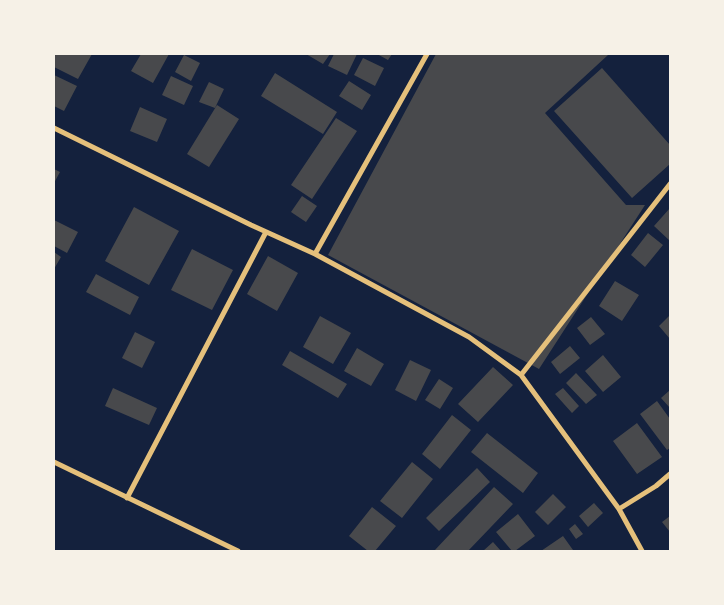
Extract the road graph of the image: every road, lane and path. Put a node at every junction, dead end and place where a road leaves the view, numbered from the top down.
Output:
1 (427, 54) edge
2 (54, 128) edge
3 (670, 184) edge
4 (266, 232) junction
5 (315, 254) junction
6 (521, 375) junction
7 (54, 462) edge
8 (670, 474) edge
9 (128, 498) junction
10 (619, 508) junction
11 (238, 551) edge
12 (642, 551) edge

1 - 5 street
2 - 4 street
3 - 6 street
4 - 5 street
4 - 9 street
5 - 6 street
6 - 10 street
7 - 9 street
8 - 10 street
9 - 11 street
10 - 12 street

